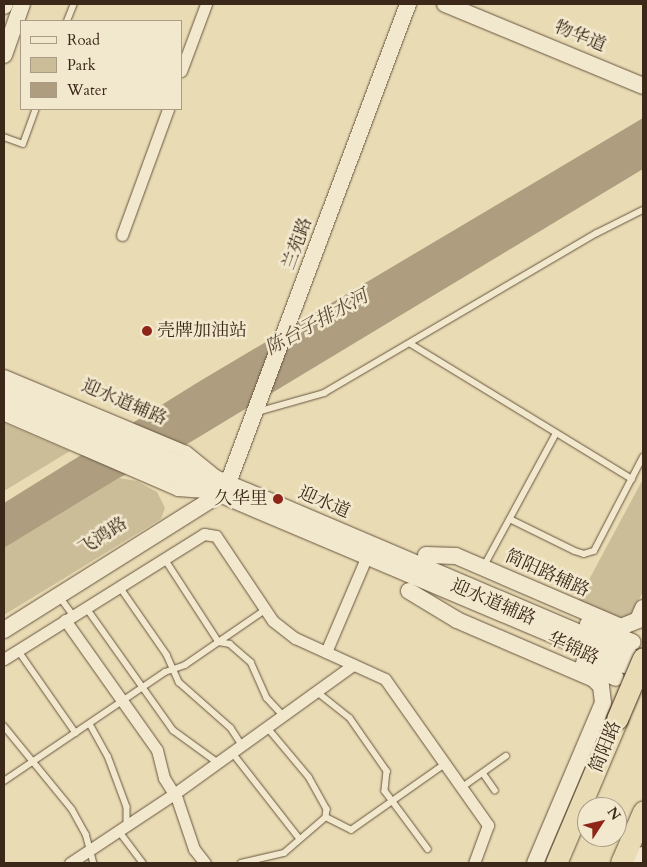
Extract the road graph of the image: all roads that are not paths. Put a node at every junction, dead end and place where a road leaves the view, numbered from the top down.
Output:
1 (22, 4) edge
2 (74, 4) edge
3 (206, 4) edge
4 (404, 4) edge
5 (408, 4) edge
6 (445, 4) edge
7 (461, 4) edge
8 (67, 20) edge
9 (4, 55) edge
10 (182, 68) edge
11 (639, 77) edge
12 (36, 110) edge
13 (168, 110) edge
14 (4, 137) edge
15 (643, 210) edge
16 (122, 235) dead end
17 (288, 324) junction
18 (411, 344) junction
19 (4, 375) edge
20 (4, 388) edge
21 (4, 403) edge
22 (257, 408) junction
23 (4, 415) edge
24 (555, 435) junction
25 (101, 437) junction
26 (643, 457) edge
27 (632, 479) junction
28 (219, 488) junction
29 (510, 519) junction
30 (365, 552) junction
31 (426, 555) junction
32 (165, 559) junction
33 (483, 568) junction
34 (120, 587) junction
35 (409, 591) junction
36 (58, 593) junction
37 (86, 607) junction
38 (643, 608) edge
39 (265, 610) junction
40 (69, 618) junction
41 (4, 622) edge
42 (4, 630) edge
43 (219, 642) junction
44 (18, 650) junction
45 (326, 652) junction
46 (4, 659) edge
47 (629, 659) edge
48 (353, 665) junction
49 (174, 668) junction
50 (141, 689) junction
51 (316, 691) junction
52 (124, 699) junction
53 (283, 715) junction
54 (90, 724) junction
55 (4, 726) edge
56 (267, 727) junction
57 (76, 733) junction
58 (242, 745) junction
59 (232, 752) junction
60 (506, 756) dead end
61 (31, 762) junction
62 (219, 763) junction
63 (445, 764) junction
64 (483, 773) junction
65 (4, 781) edge
66 (462, 788) junction
67 (495, 790) dead end
68 (174, 794) junction
69 (394, 801) junction
70 (643, 812) edge
71 (326, 816) junction
72 (123, 828) junction
73 (300, 839) junction
74 (428, 849) dead end
75 (88, 851) junction
76 (643, 854) edge
77 (70, 863) edge
78 (94, 863) edge
79 (143, 863) edge
80 (205, 863) edge
81 (241, 863) edge
82 (474, 863) edge
83 (535, 863) edge
84 (556, 863) edge
85 (621, 863) edge
86 (640, 863) edge

1 - 9 street
2 - 8 lane
3 - 10 street
4 - 17 street, 兰苑路
5 - 17 street, 兰苑路
6 - 11 street, 物华道
7 - 11 street, 物华道
12 - 14 lane
13 - 16 street
15 - 18 lane
17 - 22 street, 兰苑路
18 - 22 lane
18 - 24 lane
19 - 25 street, 迎水道辅路
20 - 25 street, 迎水道
21 - 25 street, 迎水道
22 - 28 street, 兰苑路
23 - 25 street
24 - 27 lane
24 - 29 lane
25 - 28 street, 迎水道
25 - 28 street, 迎水道
26 - 27 lane
27 - 29 lane
28 - 30 street, 迎水道
28 - 36 street, 飞鸿路
29 - 33 lane
30 - 31 street, 迎水道辅路
30 - 35 street, 迎水道辅路
30 - 45 street
30 - 47 street, 迎水道
31 - 33 street, 简阳路辅路
31 - 47 street, 迎水道辅路
32 - 34 street
32 - 39 street
32 - 43 lane
33 - 38 street, 简阳路辅路
34 - 37 street
34 - 49 lane
35 - 47 street, 迎水道辅路
35 - 83 street, 华锦路
36 - 40 lane
36 - 41 street, 飞鸿路
36 - 42 street, 飞鸿路
37 - 40 street
37 - 50 lane
39 - 43 lane
39 - 45 street
40 - 44 street
40 - 52 street
43 - 49 lane
43 - 53 lane
44 - 46 street
44 - 57 lane
45 - 48 street
47 - 84 highway, 简阳路, bridge
48 - 51 street
48 - 63 street
49 - 50 lane
49 - 58 lane
50 - 52 lane
50 - 62 lane
51 - 53 street
51 - 69 lane
52 - 54 lane
52 - 68 street
53 - 56 street
54 - 57 lane
54 - 72 lane
55 - 61 lane
56 - 58 street
56 - 71 lane
57 - 61 lane
58 - 59 street
59 - 62 street
59 - 73 lane
60 - 64 lane
61 - 65 lane
61 - 75 lane
62 - 68 street
63 - 66 street
63 - 69 lane
64 - 66 lane
64 - 67 lane
66 - 82 street
68 - 72 street
68 - 80 street
69 - 71 lane
69 - 74 lane
70 - 85 highway
71 - 73 lane
72 - 75 street
72 - 79 lane
73 - 81 lane
75 - 77 street
75 - 78 lane
76 - 86 street

